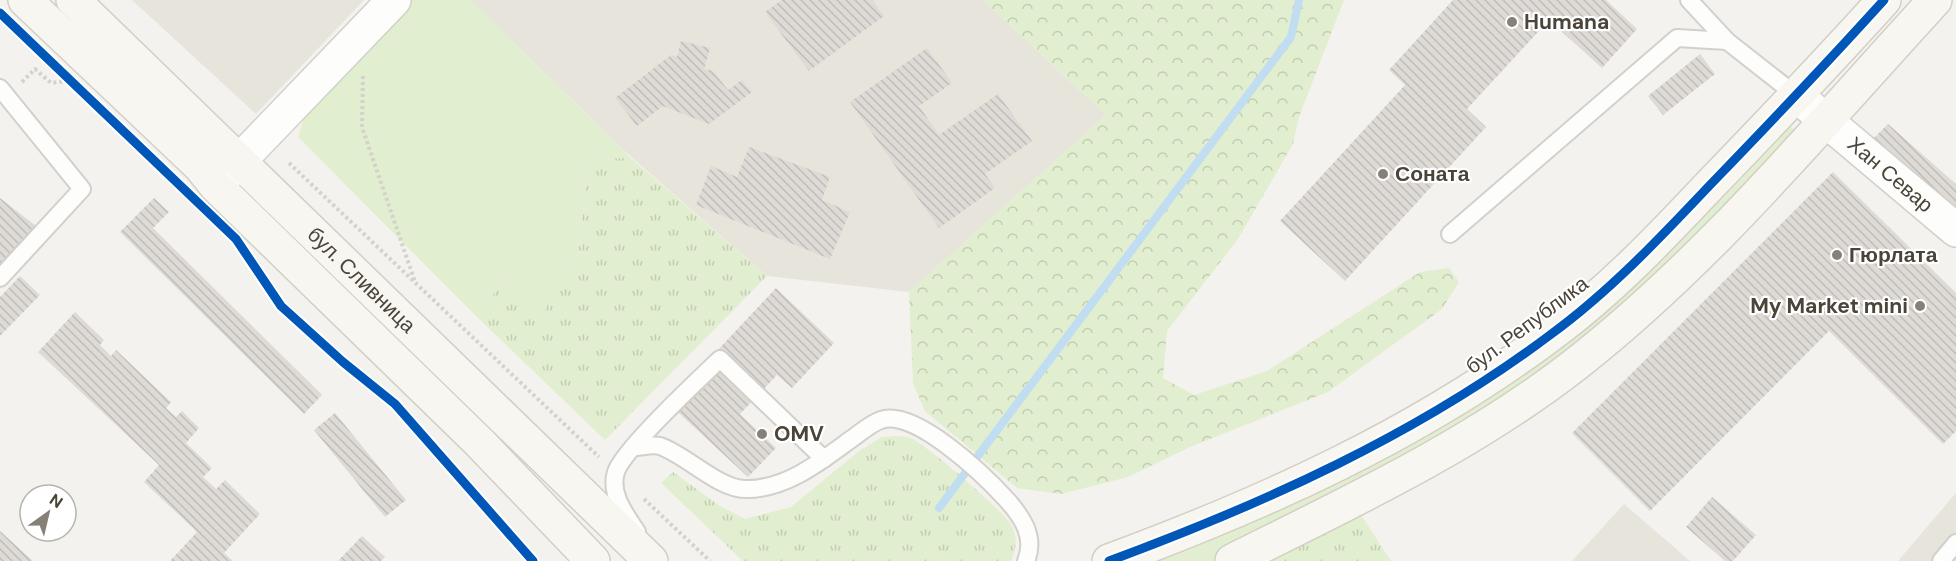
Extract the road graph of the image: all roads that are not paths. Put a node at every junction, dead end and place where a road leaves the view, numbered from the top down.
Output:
1 (25, 0) edge
2 (73, 0) edge
3 (394, 0) edge
4 (1689, 0) edge
5 (1884, 0) edge
6 (1935, 0) edge
7 (1727, 41) junction
8 (0, 88) edge
9 (1797, 96) junction
10 (1824, 121) junction
11 (239, 161) junction
12 (216, 186) junction
13 (1956, 230) edge
14 (1450, 234) dead end
15 (0, 278) edge
16 (633, 447) junction
17 (824, 459) junction
18 (1956, 543) edge
19 (593, 561) edge
20 (652, 561) edge
21 (1026, 561) edge
22 (1108, 561) edge
23 (1232, 561) edge
24 (1941, 561) edge

1 - 12 street, бул. Сливница
2 - 11 street, бул. Сливница
3 - 11 street
4 - 7 lane
5 - 9 street, бул. Република
6 - 10 street
7 - 9 lane
7 - 14 lane
8 - 15 lane
9 - 10 street, Хан Севар
9 - 22 street, бул. Република
10 - 13 street, Хан Севар
10 - 23 street
11 - 12 street
11 - 20 street, бул. Сливница
12 - 19 street, бул. Сливница
16 - 17 lane
16 - 17 lane
16 - 20 lane
17 - 21 lane
18 - 24 lane

